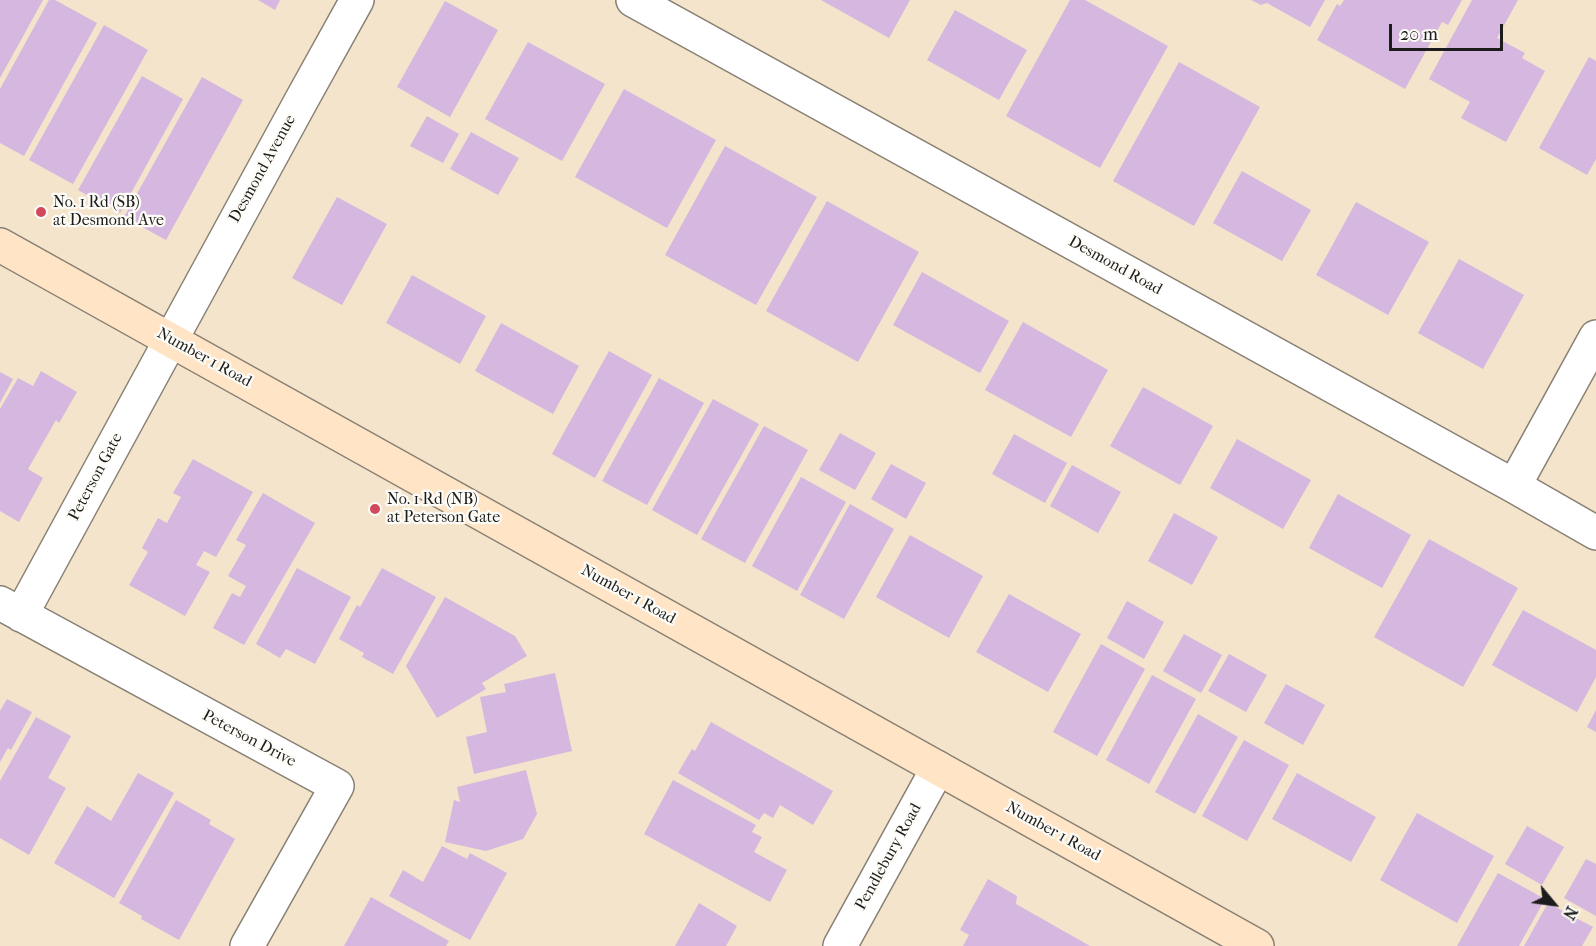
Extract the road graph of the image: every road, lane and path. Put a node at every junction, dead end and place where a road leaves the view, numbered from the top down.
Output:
1 (357, 0) edge
2 (633, 0) edge
3 (0, 244) edge
4 (1596, 337) edge
5 (171, 339) junction
6 (1514, 486) junction
7 (1596, 534) edge
8 (11, 609) edge
9 (938, 768) junction
10 (247, 946) edge
11 (840, 946) edge
12 (1257, 946) edge

1 - 5 street, Desmond Avenue
2 - 6 street, Desmond Road
3 - 5 main road, Number 1 Road
4 - 6 street
5 - 8 street, Peterson Gate
5 - 9 main road, Number 1 Road
6 - 7 street, Desmond Road
8 - 10 street, Peterson Drive
9 - 11 street, Pendlebury Road
9 - 12 main road, Number 1 Road

